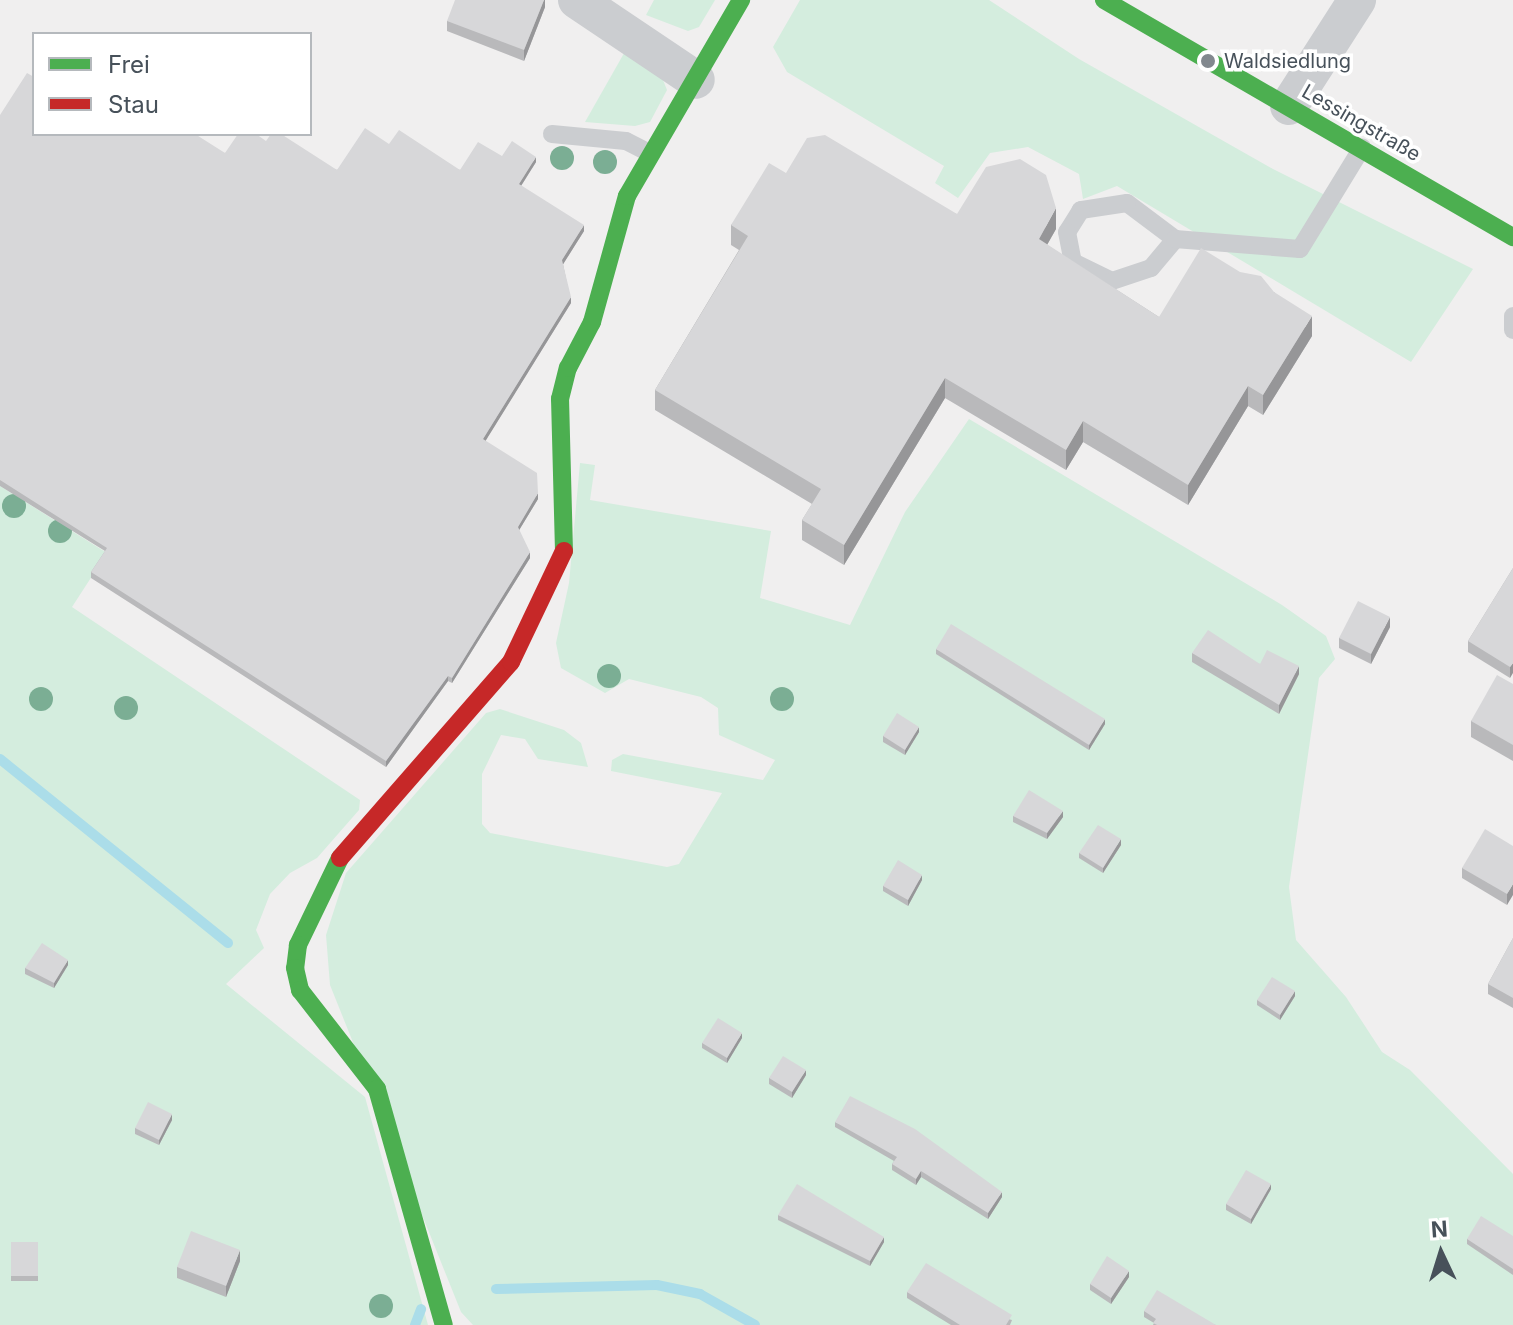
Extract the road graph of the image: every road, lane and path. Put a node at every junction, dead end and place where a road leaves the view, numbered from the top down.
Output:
1 (577, 0) edge
2 (741, 0) edge
3 (1104, 0) edge
4 (1357, 0) edge
5 (696, 80) junction
6 (1289, 106) junction
7 (552, 134) dead end
8 (1362, 148) junction
9 (651, 154) junction
10 (1513, 237) edge
11 (1175, 239) junction
12 (1513, 316) edge
13 (1513, 330) edge
14 (444, 1325) edge

1 - 5 street
2 - 5 street
3 - 6 street, Lessingstraße
4 - 6 street
5 - 9 street
6 - 8 street, Lessingstraße
7 - 9 lane
8 - 10 street, Lessingstraße
8 - 11 lane
9 - 14 street
11 - 11 lane
12 - 13 lane

